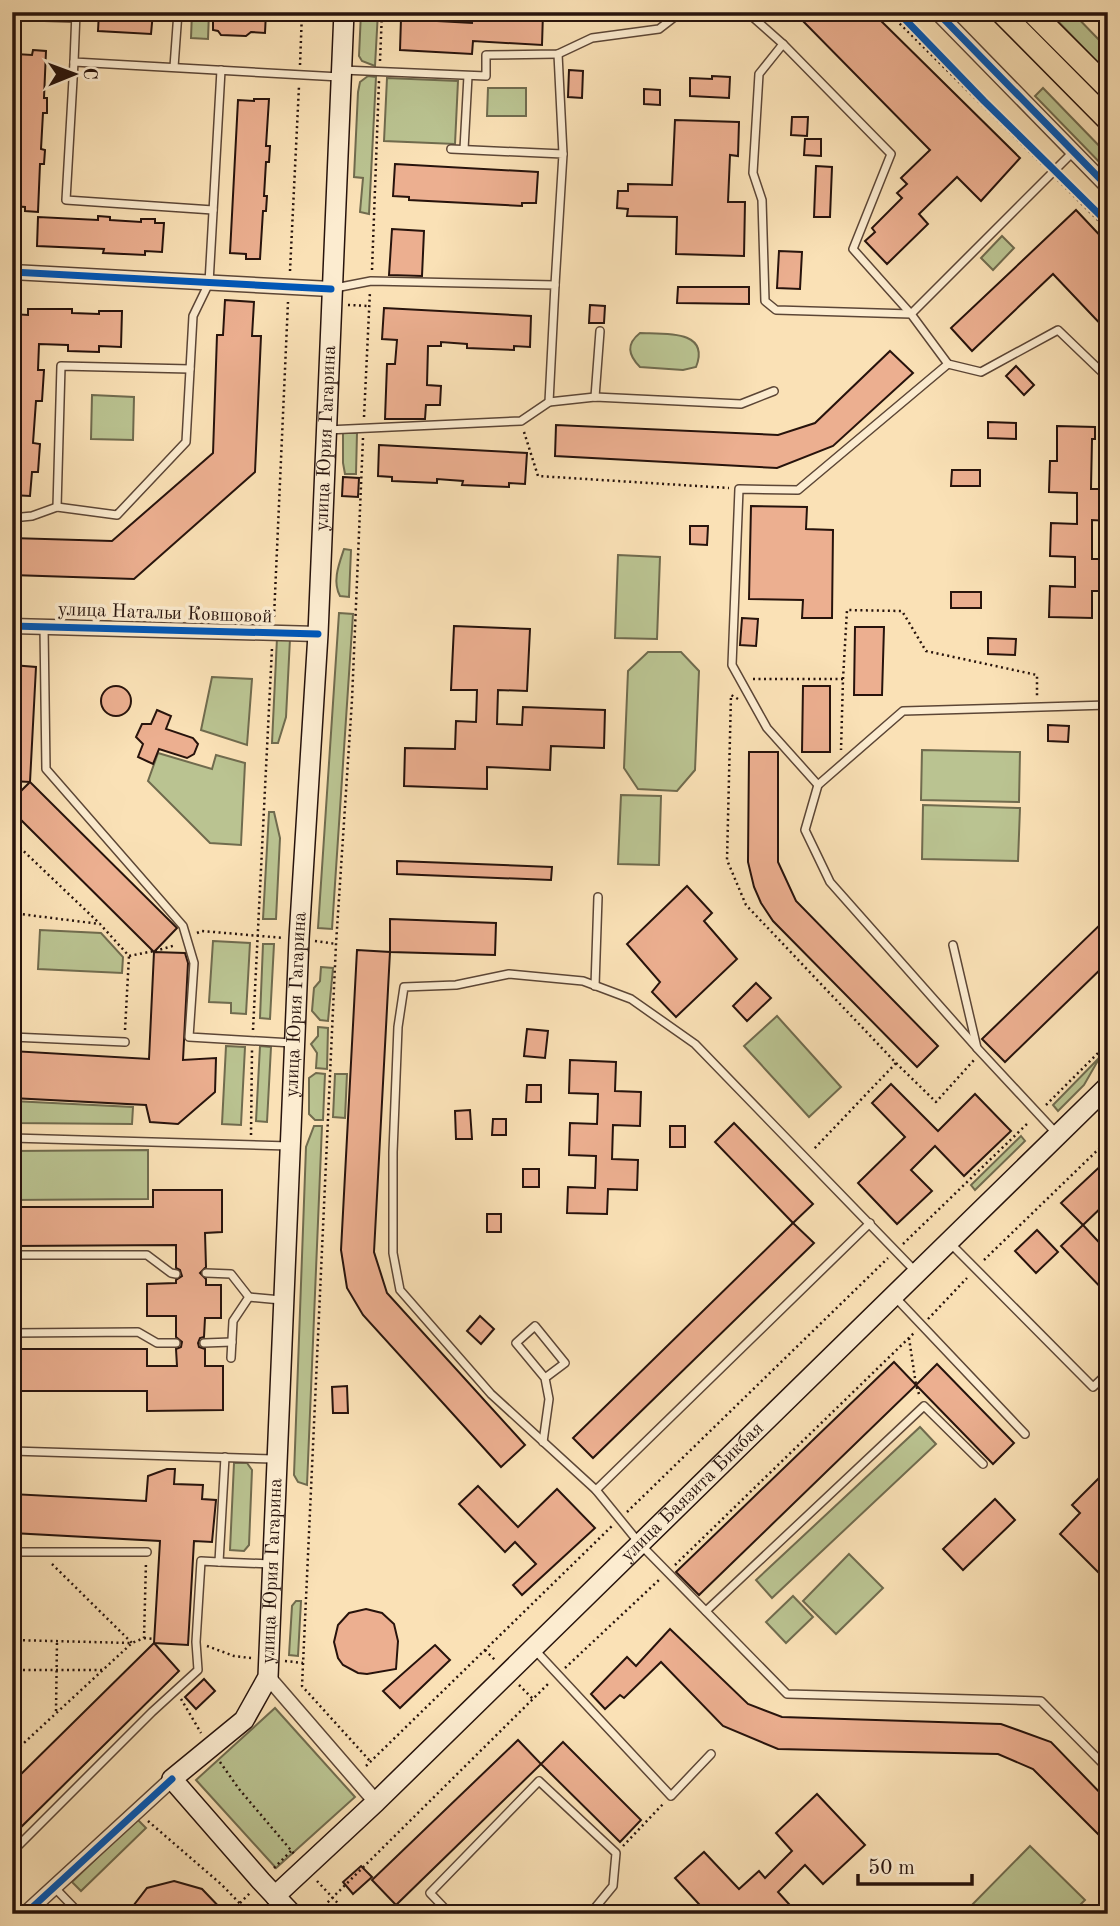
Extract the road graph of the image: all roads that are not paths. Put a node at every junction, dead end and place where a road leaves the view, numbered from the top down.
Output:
1 (177, 12) edge
2 (344, 12) edge
3 (681, 12) edge
4 (747, 12) edge
5 (937, 12) edge
6 (1002, 12) edge
7 (1032, 12) edge
8 (1102, 12) edge
9 (76, 15) edge
10 (12, 16) edge
11 (1108, 18) edge
12 (783, 44) junction
13 (558, 54) junction
14 (74, 62) junction
15 (174, 67) junction
16 (221, 71) junction
17 (341, 74) junction
18 (468, 76) junction
19 (1108, 88) edge
20 (1108, 120) edge
21 (451, 149) dead end
22 (464, 149) junction
23 (1073, 152) junction
24 (563, 154) junction
25 (1108, 187) edge
26 (213, 210) junction
27 (12, 272) edge
28 (209, 283) junction
29 (555, 285) junction
30 (331, 289) junction
31 (911, 314) junction
32 (600, 331) dead end
33 (948, 364) junction
34 (190, 369) junction
35 (1108, 378) edge
36 (774, 391) dead end
37 (595, 397) junction
38 (549, 402) junction
39 (327, 430) junction
40 (57, 508) junction
41 (12, 518) edge
42 (12, 626) edge
43 (44, 626) junction
44 (318, 634) junction
45 (1108, 705) edge
46 (818, 785) junction
47 (598, 897) dead end
48 (953, 945) dead end
49 (595, 986) junction
50 (12, 1037) edge
51 (125, 1042) road end
52 (294, 1043) junction
53 (979, 1050) junction
54 (1108, 1086) edge
55 (1058, 1135) junction
56 (12, 1138) edge
57 (290, 1146) junction
58 (870, 1223) junction
59 (948, 1242) junction
60 (12, 1255) edge
61 (206, 1273) dead end
62 (917, 1273) junction
63 (176, 1274) dead end
64 (894, 1295) junction
65 (250, 1297) junction
66 (284, 1301) junction
67 (12, 1333) edge
68 (232, 1342) junction
69 (176, 1343) dead end
70 (204, 1343) dead end
71 (231, 1358) dead end
72 (1108, 1373) edge
73 (545, 1378) junction
74 (1025, 1434) dead end
75 (543, 1441) junction
76 (12, 1451) edge
77 (225, 1457) junction
78 (277, 1459) junction
79 (983, 1464) dead end
80 (596, 1490) junction
81 (640, 1544) junction
82 (12, 1552) edge
83 (147, 1552) road end
84 (219, 1562) junction
85 (272, 1564) junction
86 (706, 1612) junction
87 (534, 1648) junction
88 (268, 1668) junction
89 (711, 1754) dead end
90 (1108, 1769) edge
91 (172, 1779) junction
92 (376, 1802) junction
93 (12, 1852) edge
94 (54, 1887) junction
95 (275, 1896) junction
96 (25, 1914) edge
97 (80, 1914) edge
98 (292, 1914) edge
99 (450, 1914) edge
100 (590, 1914) edge

1 - 15 lane
2 - 17 main road, улица Юрия Гагарина
3 - 13 lane
4 - 12 lane
5 - 23 street
6 - 20 main road
7 - 19 main road
8 - 11 street
9 - 10 lane
9 - 14 lane
12 - 31 lane
12 - 31 lane
13 - 18 lane
13 - 24 lane
14 - 15 lane
14 - 26 lane
15 - 16 lane
16 - 17 lane
16 - 26 lane
17 - 18 lane
17 - 30 main road, улица Юрия Гагарина
18 - 22 lane
21 - 22 lane
22 - 24 lane
23 - 25 street
23 - 31 lane
24 - 29 lane
26 - 28 lane
27 - 28 street
28 - 30 street
28 - 34 lane
29 - 30 lane
29 - 38 lane
30 - 39 main road, улица Юрия Гагарина
31 - 33 lane
32 - 37 lane
33 - 35 lane
33 - 46 lane
34 - 40 lane
34 - 40 lane
36 - 37 lane
37 - 38 lane
38 - 39 lane
39 - 44 main road, улица Юрия Гагарина
40 - 41 lane
42 - 43 street, улица Натальи Ковшовой
43 - 44 street, улица Натальи Ковшовой
43 - 52 lane
44 - 52 main road, улица Юрия Гагарина
45 - 46 lane
46 - 53 lane
47 - 49 lane
48 - 53 lane
49 - 58 lane
49 - 75 lane
50 - 51 lane
52 - 57 main road, улица Юрия Гагарина
53 - 55 lane
54 - 55 main road, улица Баязита Бикбая
55 - 59 main road, улица Баязита Бикбая
56 - 57 lane
57 - 66 main road, улица Юрия Гагарина
58 - 62 lane
58 - 80 lane
59 - 62 main road, улица Баязита Бикбая
59 - 72 lane
60 - 63 lane
61 - 65 lane
62 - 64 main road, улица Баязита Бикбая
64 - 74 lane
64 - 81 main road, улица Баязита Бикбая
65 - 66 lane
65 - 68 lane
66 - 78 main road, улица Юрия Гагарина
67 - 69 lane
68 - 70 lane
68 - 71 lane
73 - 73 lane
73 - 75 lane
75 - 80 lane
76 - 77 lane
77 - 78 lane
77 - 84 lane
78 - 85 main road, улица Юрия Гагарина
79 - 86 lane
80 - 81 lane
81 - 86 lane
81 - 87 main road, улица Баязита Бикбая
82 - 83 lane
84 - 85 lane
84 - 93 lane
85 - 88 main road, улица Юрия Гагарина
86 - 90 lane
87 - 89 lane
87 - 92 main road, улица Баязита Бикбая
88 - 91 main road, улица Юрия Гагарина
88 - 92 street
91 - 94 street
91 - 95 main road
92 - 95 main road, улица Баязита Бикбая
94 - 96 street
94 - 97 lane
95 - 98 main road
99 - 100 lane

